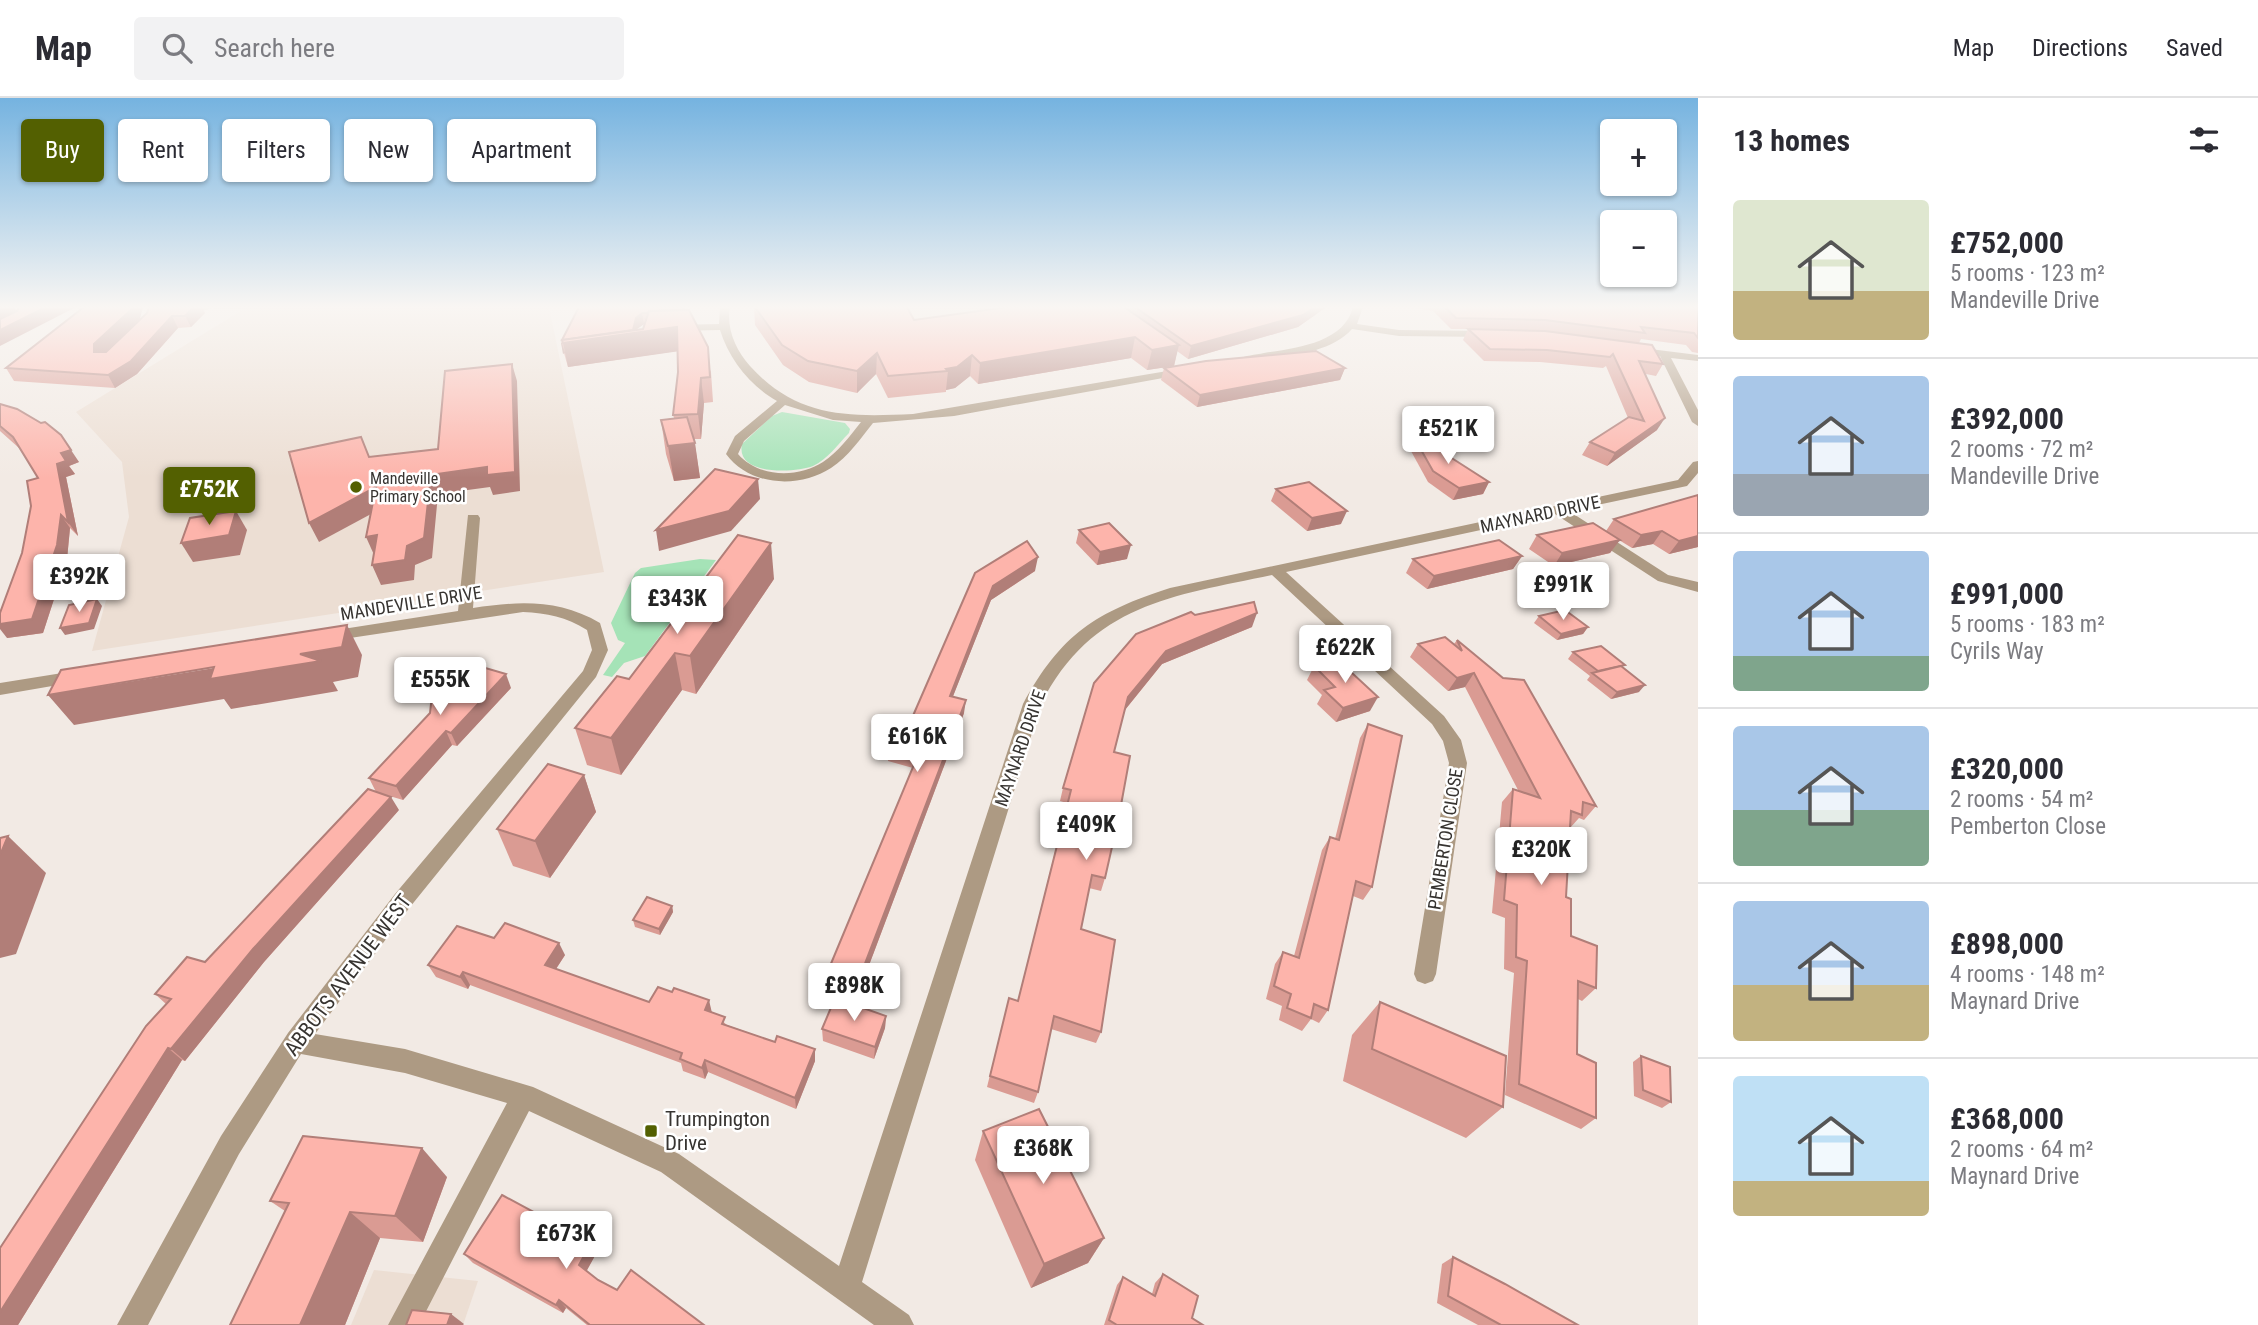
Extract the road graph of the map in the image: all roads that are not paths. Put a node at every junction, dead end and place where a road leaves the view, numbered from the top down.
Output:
1 (745, 364) edge
2 (1186, 364) edge
3 (1669, 364) edge
4 (782, 402) junction
5 (869, 420) junction
6 (1698, 422) edge
7 (1698, 466) edge
8 (1559, 511) junction
9 (473, 518) dead end
10 (1276, 571) junction
11 (1698, 587) edge
12 (465, 615) junction
13 (313, 639) edge
14 (600, 650) joint
15 (92, 674) edge
16 (0, 689) edge
17 (1425, 974) dead end
18 (296, 1042) junction
19 (524, 1096) junction
20 (846, 1289) junction
21 (132, 1325) edge
22 (403, 1325) edge
23 (899, 1325) edge

1 - 4 street
2 - 5 street
3 - 6 street
4 - 5 street
4 - 5 street
7 - 8 street, MAYNARD DRIVE
8 - 10 street, MAYNARD DRIVE
8 - 11 street
9 - 12 street
10 - 17 street, PEMBERTON CLOSE
10 - 20 street, MAYNARD DRIVE
12 - 13 street, MANDEVILLE DRIVE
12 - 14 street, MANDEVILLE DRIVE
14 - 18 street, ABBOTS AVENUE WEST
15 - 16 street
18 - 19 street
18 - 21 street, ABBOTS AVENUE WEST
19 - 20 street
19 - 22 street
20 - 23 street

